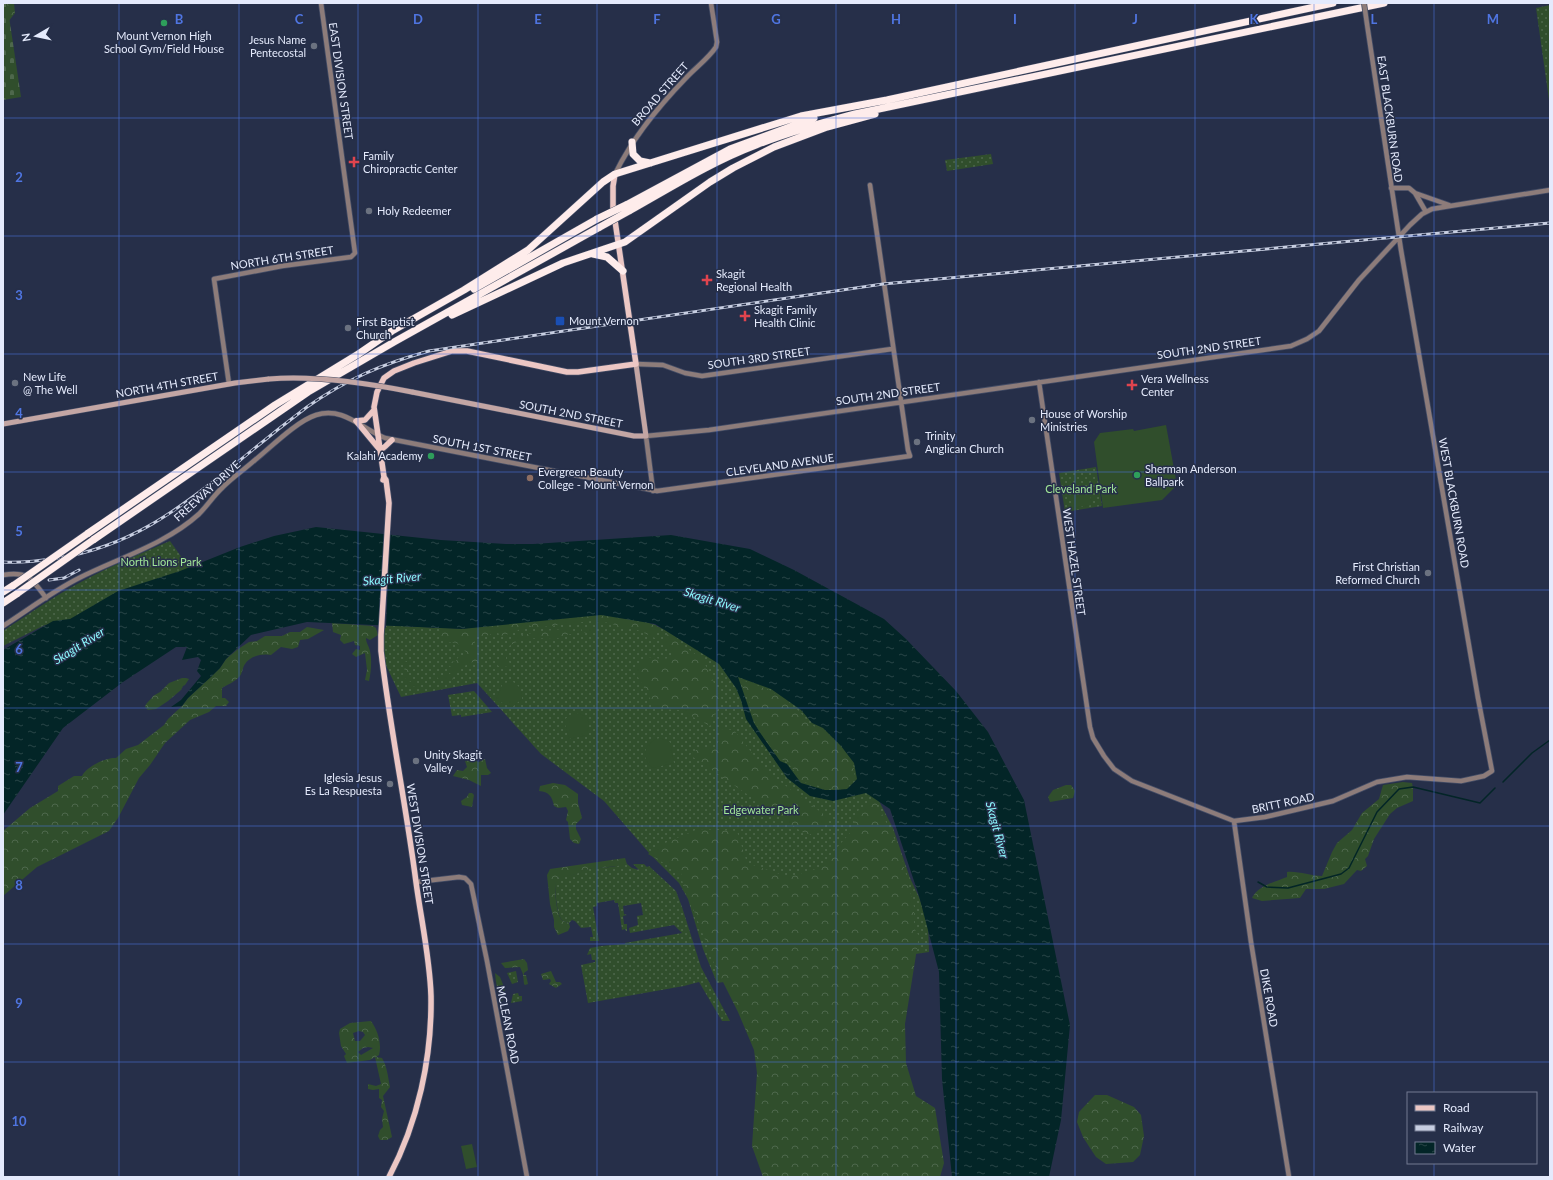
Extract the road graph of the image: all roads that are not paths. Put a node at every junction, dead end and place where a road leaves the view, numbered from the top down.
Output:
1 (321, 3) edge
2 (711, 3) edge
3 (1333, 3) edge
4 (1364, 3) edge
5 (1384, 3) edge
6 (946, 95) junction
7 (839, 110) junction
8 (632, 142) junction
9 (650, 163) junction
10 (616, 174) junction
11 (870, 185) dead end
12 (1391, 188) junction
13 (1550, 190) edge
14 (1415, 193) junction
15 (1450, 206) junction
16 (627, 208) junction
17 (1426, 212) junction
18 (598, 223) junction
19 (1399, 237) junction
20 (619, 245) junction
21 (585, 255) junction
22 (353, 256) joint
23 (623, 271) junction
24 (422, 327) junction
25 (892, 349) junction
26 (357, 355) junction
27 (636, 364) junction
28 (336, 381) joint
29 (1039, 382) junction
30 (229, 384) junction
31 (900, 402) junction
32 (374, 410) junction
33 (356, 421) junction
34 (3, 424) edge
35 (378, 435) junction
36 (646, 436) junction
37 (392, 440) junction
38 (380, 450) junction
39 (653, 491) junction
40 (3, 575) edge
41 (3, 592) edge
42 (46, 598) junction
43 (3, 603) edge
44 (3, 626) edge
45 (1096, 743) joint
46 (1492, 771) joint
47 (1234, 821) junction
48 (416, 882) junction
49 (389, 1177) edge
50 (527, 1177) edge
51 (1289, 1177) edge

1 - 22 street, EAST DIVISION STREET
2 - 8 street, BROAD STREET
3 - 7 highway
4 - 12 street, EAST BLACKBURN ROAD, bridge
5 - 6 highway
6 - 16 highway
6 - 20 highway
7 - 9 highway
7 - 16 highway
8 - 9 highway
8 - 10 street, BROAD STREET
9 - 10 highway
10 - 20 main road, BROAD STREET
10 - 26 highway
11 - 25 street
12 - 14 street
12 - 19 street, EAST BLACKBURN ROAD
13 - 15 street
14 - 15 street
14 - 17 street
15 - 17 street
16 - 18 highway, bridge
17 - 19 street, SOUTH 2ND STREET
18 - 24 highway
18 - 26 highway
19 - 29 street, SOUTH 2ND STREET
19 - 46 street, WEST BLACKBURN ROAD
20 - 21 highway
20 - 23 main road, BROAD STREET
21 - 23 highway
21 - 24 highway
22 - 30 street, NORTH 6TH STREET
23 - 27 main road, BROAD STREET
24 - 43 highway, bridge
25 - 27 street, SOUTH 3RD STREET
25 - 31 street
26 - 41 highway, bridge
27 - 32 main road, SOUTH 3RD STREET
27 - 36 main road
28 - 30 main road, NORTH 4TH STREET, bridge
28 - 36 main road, SOUTH 2ND STREET, bridge
29 - 31 street, SOUTH 2ND STREET
29 - 45 street, WEST HAZEL STREET
30 - 34 main road, NORTH 4TH STREET
31 - 36 street, SOUTH 2ND STREET
31 - 39 street, CLEVELAND AVENUE
32 - 33 main road
32 - 35 main road, WEST DIVISION STREET
33 - 35 street, FREEWAY DRIVE
33 - 38 main road
33 - 42 street, FREEWAY DRIVE
35 - 37 street, SOUTH 1ST STREET
35 - 38 main road, WEST DIVISION STREET
36 - 39 street
37 - 38 main road
37 - 39 street, SOUTH 1ST STREET
38 - 48 main road, WEST DIVISION STREET
40 - 42 street
42 - 44 street, FREEWAY DRIVE
45 - 47 street, BRITT ROAD
46 - 47 street, BRITT ROAD
47 - 51 street, DIKE ROAD
48 - 49 main road, WEST DIVISION STREET
48 - 50 street, MCLEAN ROAD

